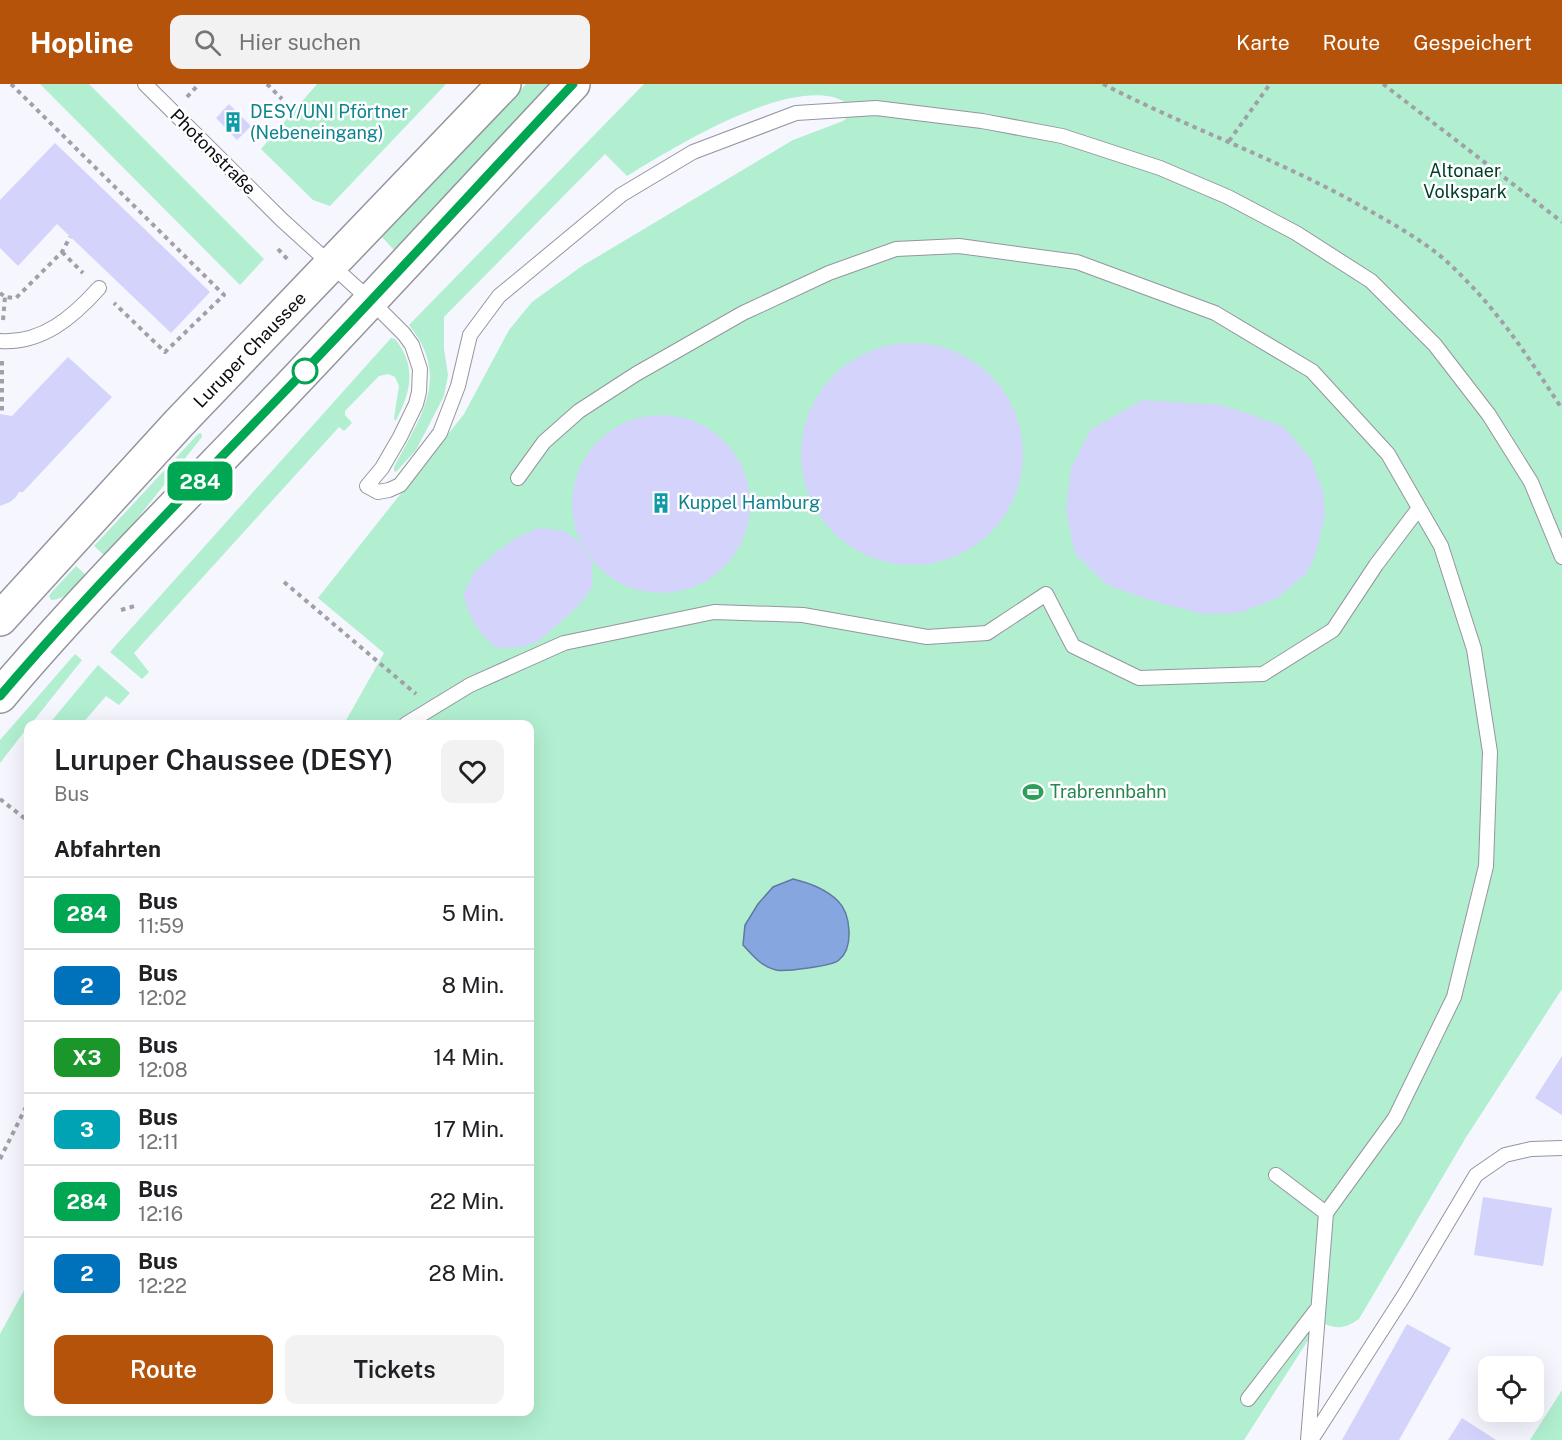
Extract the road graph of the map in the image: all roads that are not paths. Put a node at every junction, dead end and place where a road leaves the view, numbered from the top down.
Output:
1 (145, 84) edge
2 (504, 84) edge
3 (573, 84) edge
4 (332, 265) junction
5 (99, 288) road end
6 (370, 300) junction
7 (0, 341) edge
8 (518, 478) dead end
9 (1419, 507) junction
10 (1562, 557) edge
11 (1, 618) edge
12 (37, 653) junction
13 (0, 696) edge
14 (413, 720) edge
15 (1562, 1148) edge
16 (1276, 1175) dead end
17 (1326, 1213) junction
18 (1318, 1308) junction
19 (1248, 1399) dead end
20 (1309, 1440) edge

1 - 4 lane, Photonstraße
2 - 4 main road, Luruper Chaussee
3 - 6 main road
4 - 6 lane, Photonstraße
4 - 11 main road, Luruper Chaussee
5 - 7 lane
6 - 10 lane, Photonstraße
6 - 12 main road
8 - 9 lane
9 - 14 lane
9 - 17 lane
11 - 12 main road
12 - 13 main road
15 - 20 lane
16 - 17 lane
17 - 18 lane
18 - 19 lane
18 - 20 lane

